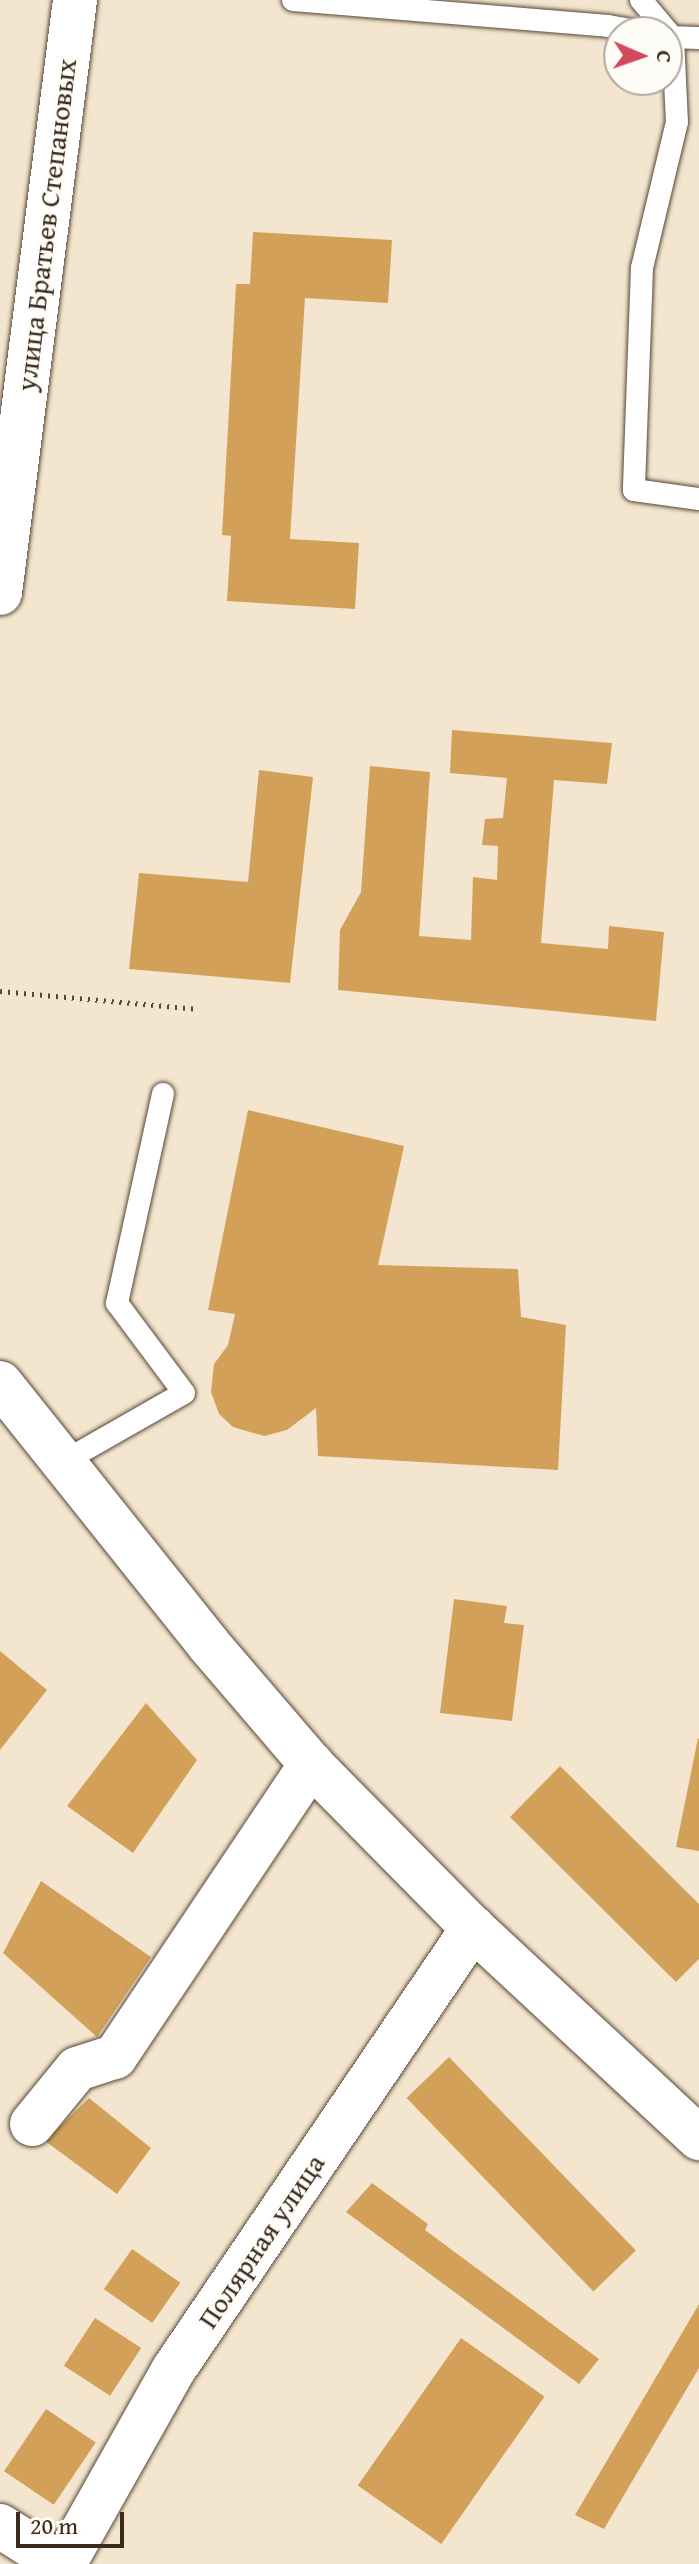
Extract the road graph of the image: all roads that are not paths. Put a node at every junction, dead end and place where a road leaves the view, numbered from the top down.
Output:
1 (75, 0) edge
2 (293, 0) edge
3 (641, 0) edge
4 (654, 16) edge
5 (603, 29) edge
6 (675, 96) edge
7 (699, 499) edge
8 (0, 593) edge
9 (163, 1094) dead end
10 (0, 1383) edge
11 (63, 1462) junction
12 (311, 1764) junction
13 (473, 1928) junction
14 (32, 2124) dead end
15 (699, 2138) edge
16 (0, 2526) edge
17 (62, 2564) edge

1 - 8 street, улица Братьев Степановых
2 - 5 lane
3 - 4 lane
6 - 7 lane
9 - 11 lane
10 - 11 street
11 - 12 street
12 - 13 street
12 - 14 street
13 - 15 street
13 - 17 street, Полярная улица
16 - 17 street

